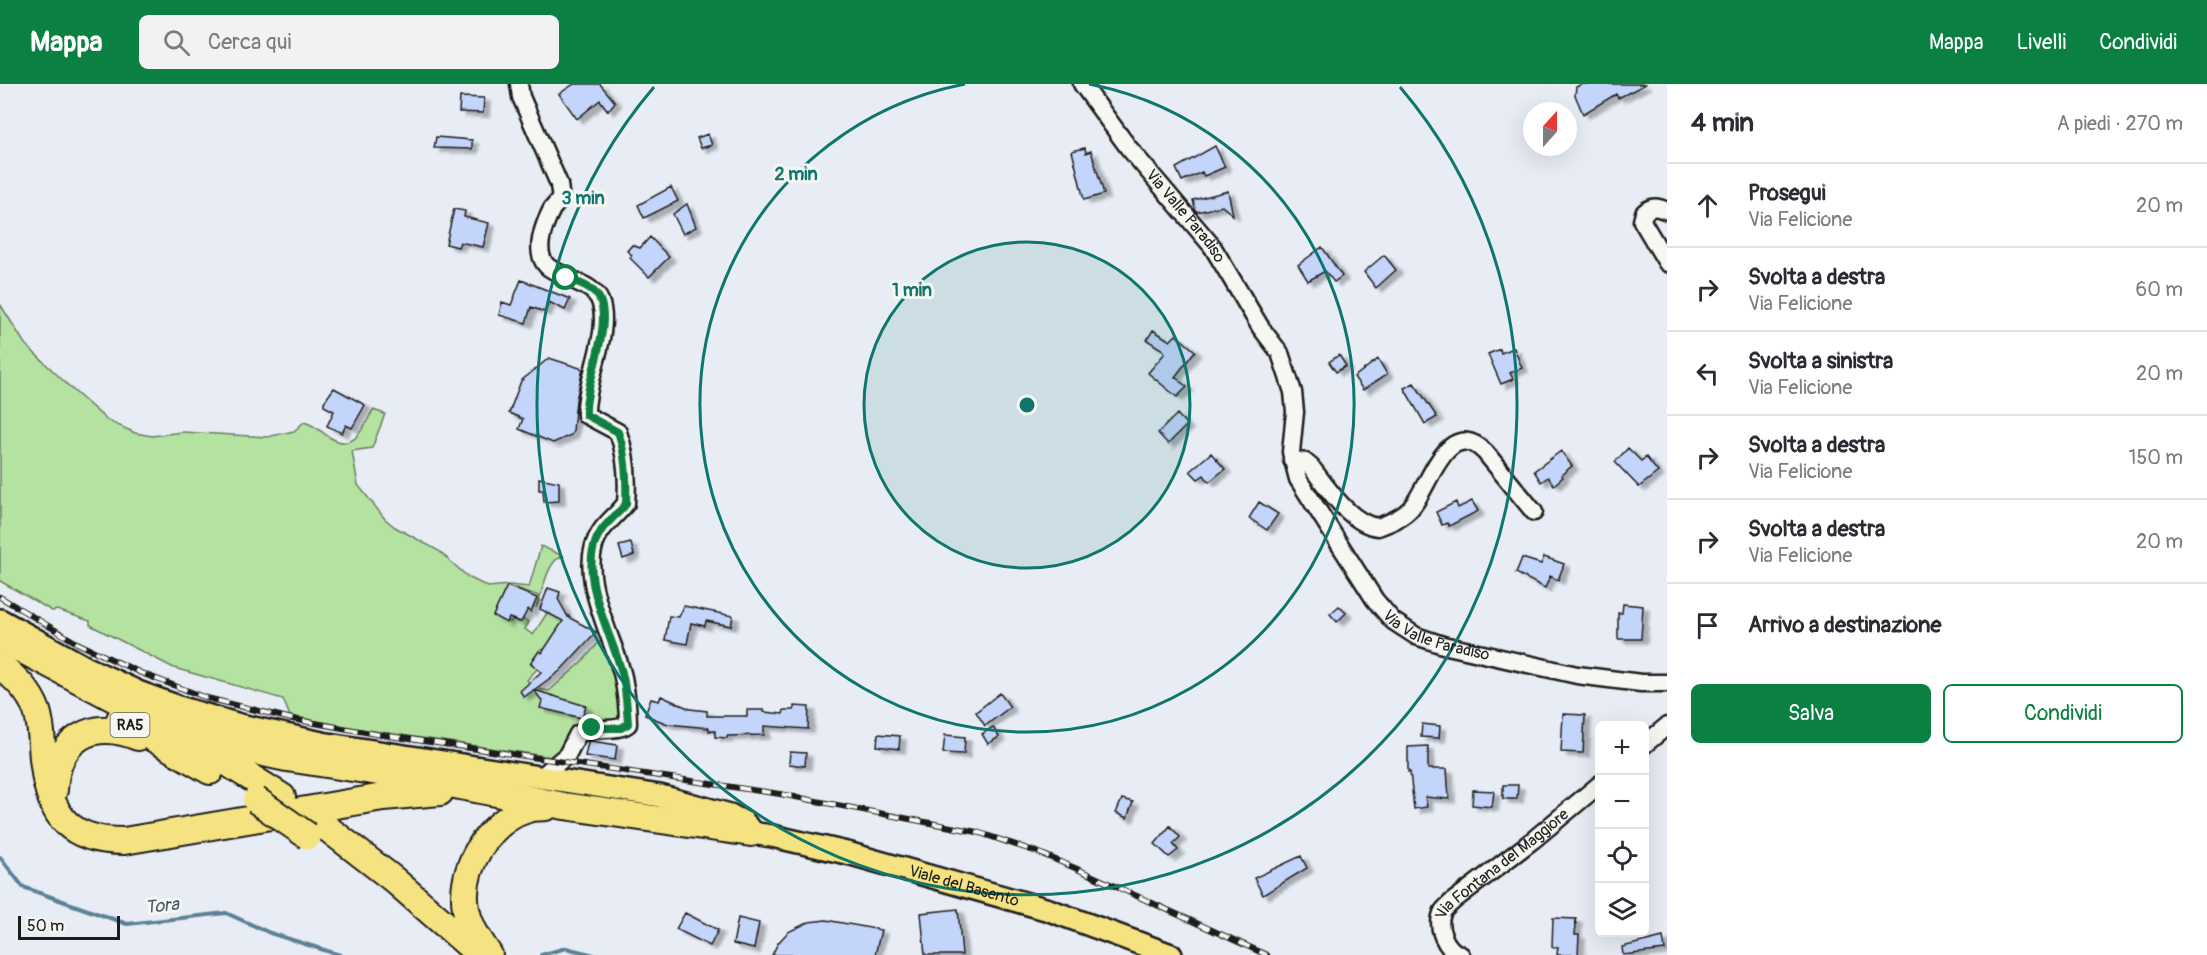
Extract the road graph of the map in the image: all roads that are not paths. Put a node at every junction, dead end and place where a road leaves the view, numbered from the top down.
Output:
1 (519, 84) edge
2 (1082, 84) edge
3 (1667, 211) edge
4 (1667, 263) edge
5 (1292, 460) junction
6 (1534, 512) dead end
7 (0, 620) edge
8 (0, 638) edge
9 (0, 656) edge
10 (0, 665) edge
11 (1667, 683) edge
12 (135, 709) junction
13 (1667, 726) edge
14 (1649, 741) edge
15 (192, 760) junction
16 (548, 771) junction
17 (1595, 787) edge
18 (494, 794) junction
19 (53, 802) junction
20 (564, 806) junction
21 (318, 832) junction
22 (751, 834) junction
23 (475, 954) edge
24 (1171, 955) edge
25 (1461, 955) edge

1 - 16 street
2 - 5 street, Via Valle Paradiso
3 - 4 street
5 - 6 street
5 - 11 street, Via Valle Paradiso
7 - 16 main road
8 - 12 highway, RA5
9 - 15 highway, RA5
10 - 19 highway
12 - 18 highway
12 - 21 highway, RA5
13 - 14 street
15 - 19 highway
15 - 21 highway, RA5, bridge
16 - 22 main road
17 - 25 street, Via Fontana del Maggiore
18 - 19 highway
18 - 20 highway
20 - 22 highway
20 - 23 highway
21 - 23 highway, RA5
22 - 24 main road, Viale del Basento

